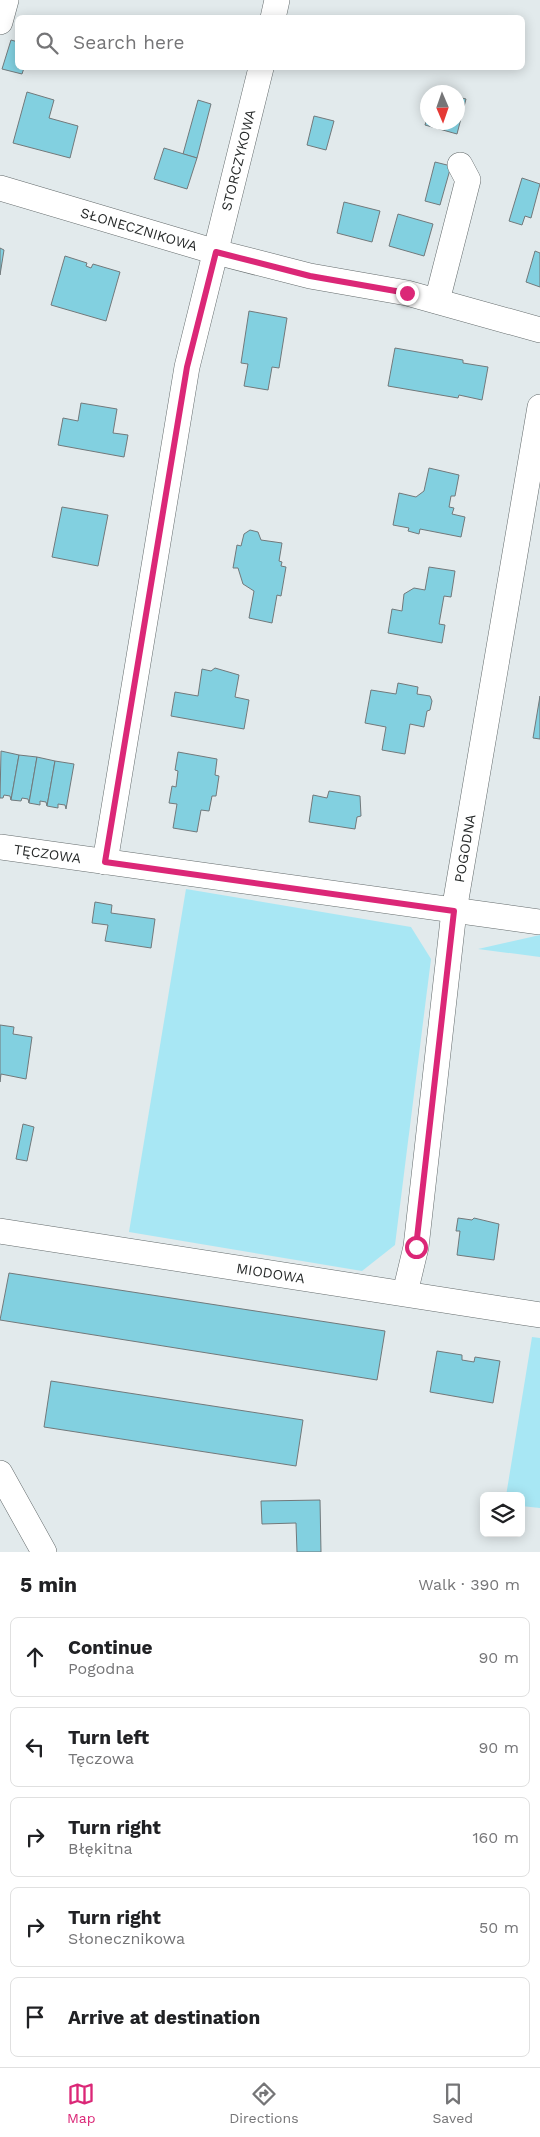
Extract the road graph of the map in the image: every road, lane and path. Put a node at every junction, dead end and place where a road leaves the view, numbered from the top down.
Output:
1 (6, 0) edge
2 (278, 0) edge
3 (274, 15) edge
4 (0, 22) edge
5 (261, 70) edge
6 (460, 165) dead end
7 (0, 188) edge
8 (216, 252) junction
9 (437, 301) junction
10 (540, 330) edge
11 (540, 408) edge
12 (0, 847) edge
13 (105, 862) junction
14 (454, 911) junction
15 (540, 922) edge
16 (0, 1230) edge
17 (405, 1293) junction
18 (540, 1314) edge
19 (0, 1473) edge
20 (44, 1552) edge

1 - 4 street
2 - 3 street
5 - 8 street, STORCZYKOWA
6 - 9 street
7 - 8 street, SŁONECZNIKOWA
8 - 9 street, SŁONECZNIKOWA
8 - 13 street, STORCZYKOWA
9 - 10 street, SŁONECZNIKOWA
11 - 14 street, POGODNA
12 - 13 street, TĘCZOWA
13 - 14 street, TĘCZOWA
14 - 15 street, TĘCZOWA
14 - 17 street, POGODNA
16 - 17 street, MIODOWA
17 - 18 street, MIODOWA
19 - 20 street

